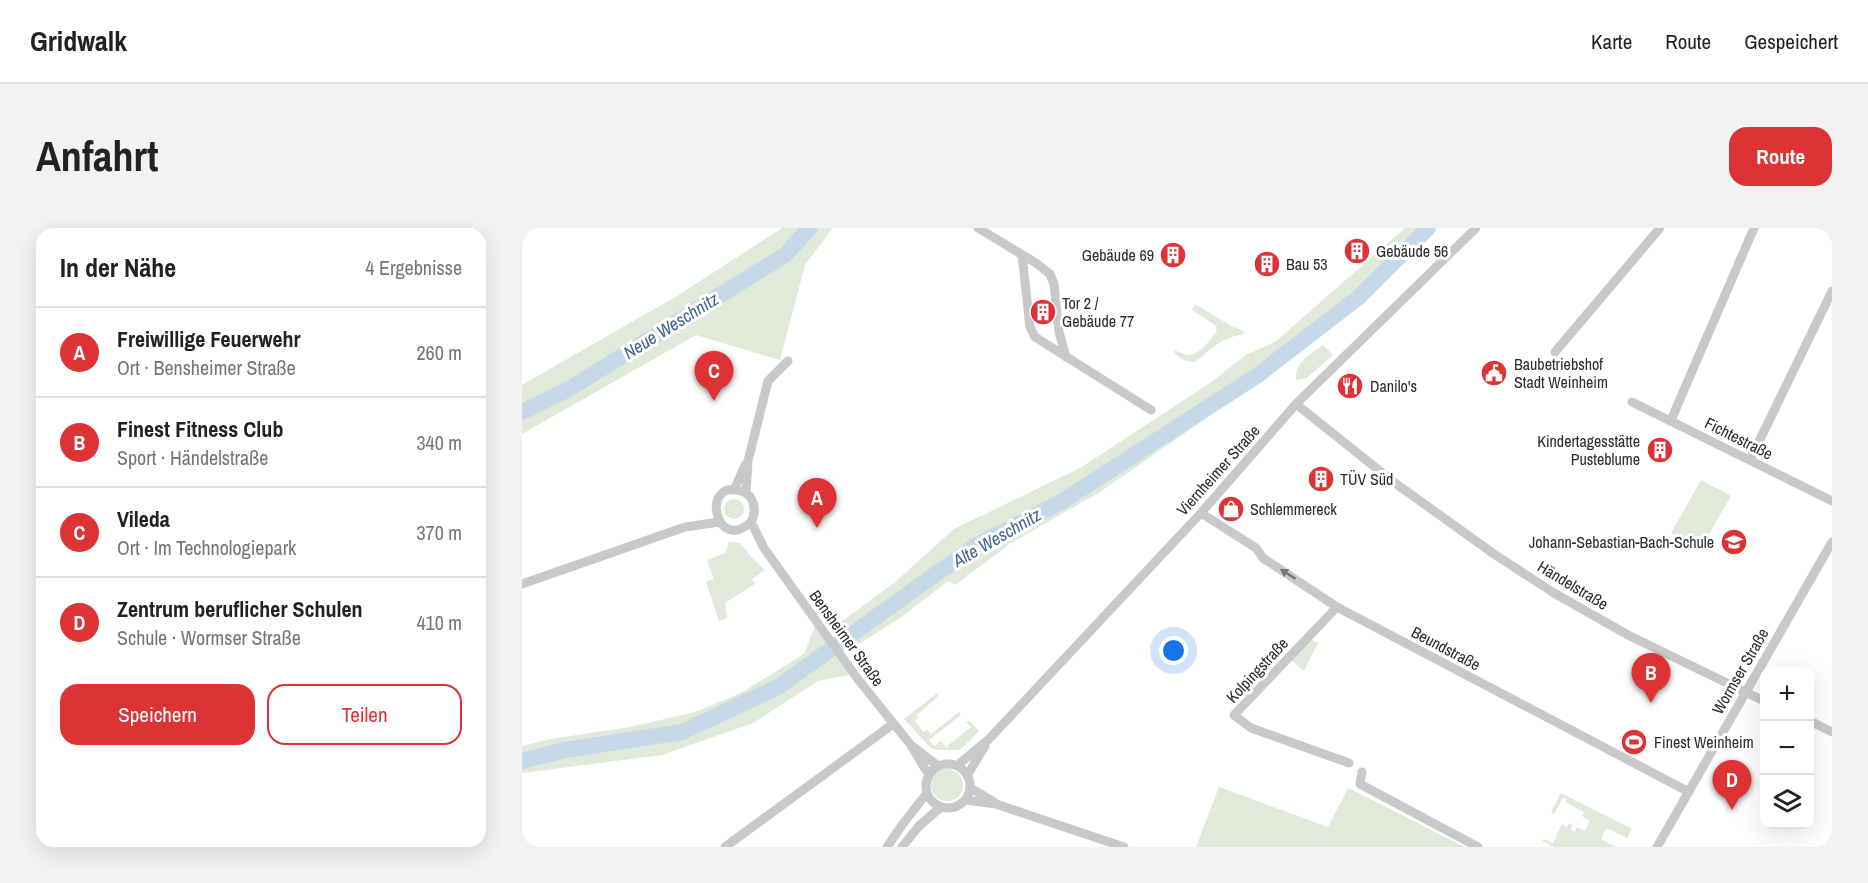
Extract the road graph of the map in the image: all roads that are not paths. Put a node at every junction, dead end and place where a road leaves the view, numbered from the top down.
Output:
1 (978, 228) edge
2 (1476, 228) edge
3 (1660, 228) edge
4 (1754, 228) edge
5 (1022, 255) junction
6 (1832, 291) edge
7 (1555, 352) dead end
8 (1066, 357) junction
9 (788, 360) dead end
10 (1632, 402) dead end
11 (1296, 404) junction
12 (1151, 410) dead end
13 (1671, 420) junction
14 (1750, 460) junction
15 (748, 461) junction
16 (734, 490) junction
17 (746, 493) junction
18 (1832, 501) edge
19 (715, 511) junction
20 (1201, 513) junction
21 (719, 522) junction
22 (751, 522) junction
23 (686, 527) junction
24 (741, 529) junction
25 (1832, 542) edge
26 (764, 548) junction
27 (522, 584) edge
28 (1337, 606) junction
29 (1745, 693) junction
30 (1760, 699) edge
31 (1814, 723) edge
32 (893, 724) junction
33 (1832, 732) edge
34 (990, 739) junction
35 (910, 744) junction
36 (1349, 763) dead end
37 (958, 765) junction
38 (938, 766) junction
39 (1362, 772) dead end
40 (968, 774) junction
41 (929, 775) junction
42 (971, 788) junction
43 (1689, 792) junction
44 (927, 793) junction
45 (966, 800) junction
46 (996, 804) junction
47 (941, 807) junction
48 (725, 847) edge
49 (887, 847) edge
50 (902, 847) edge
51 (1125, 847) edge
52 (1478, 847) edge
53 (1657, 847) edge

1 - 5 street
2 - 11 street, Viernheimer Straße
3 - 7 street
4 - 13 street
5 - 8 street
5 - 8 street
6 - 14 street
8 - 12 street
9 - 15 street
10 - 13 street, Fichtestraße
11 - 20 street, Viernheimer Straße
11 - 29 street, Händelstraße
13 - 14 street, Fichtestraße
14 - 18 street, Fichtestraße
15 - 16 street
15 - 17 street, Bensheimer Straße
16 - 17 street
16 - 19 street
17 - 22 street, Bensheimer Straße
19 - 21 street
19 - 23 street
28 -> 20 street, Beundstraße
20 - 34 street, Viernheimer Straße
21 - 23 street
21 - 24 street, Bensheimer Straße
22 - 24 street
22 - 26 street, Bensheimer Straße
23 - 27 street
24 - 26 street, Bensheimer Straße
25 - 29 street, Wormser Straße
26 - 32 street, Bensheimer Straße
28 - 36 street, Kolpingstraße
28 - 43 street, Beundstraße
29 - 30 street, Händelstraße
29 - 43 street, Wormser Straße
31 - 33 street
32 - 35 street, Bensheimer Straße
32 - 48 street
34 - 37 street, Viernheimer Straße
34 - 40 street, Viernheimer Straße
35 - 38 street, Bensheimer Straße
35 - 41 street, Bensheimer Straße
37 - 38 street
37 - 40 street
38 - 41 street
39 - 52 street
40 - 42 street
41 - 44 street
42 - 45 street
42 - 46 street
43 - 53 street, Wormser Straße
44 - 47 street
44 - 49 street
45 - 46 street
45 - 47 street
46 - 51 street
47 - 50 street

